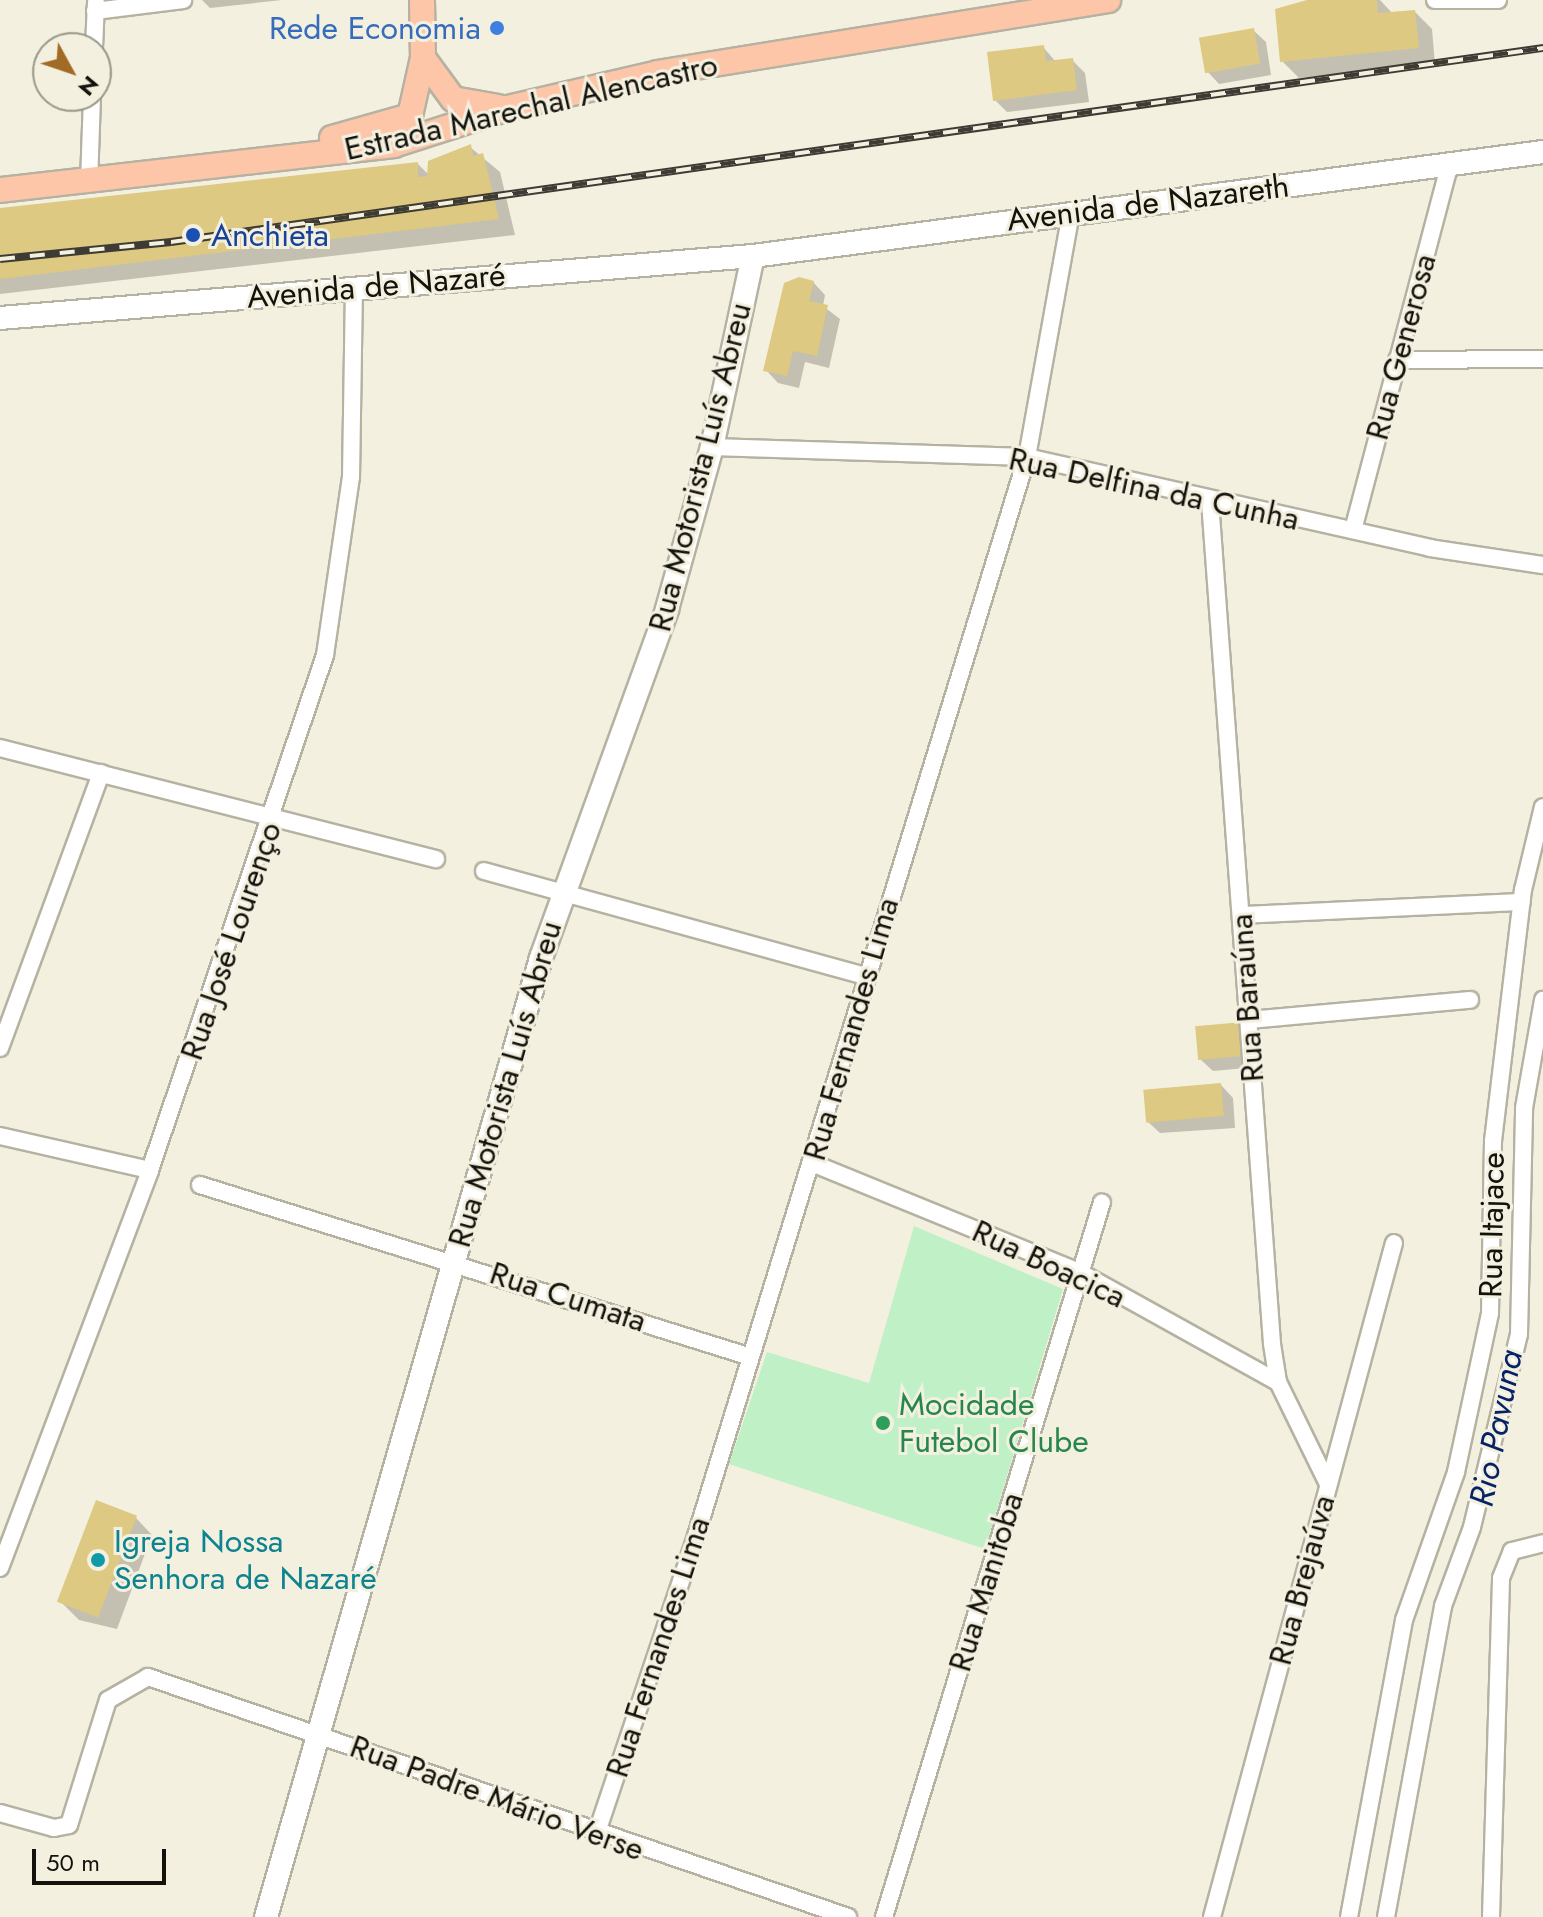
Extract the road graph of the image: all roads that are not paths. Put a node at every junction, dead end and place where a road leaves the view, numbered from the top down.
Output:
1 (183, 0) edge
2 (422, 0) edge
3 (1108, 0) edge
4 (1498, 0) edge
5 (1442, 2) edge
6 (95, 5) edge
7 (94, 32) edge
8 (423, 58) junction
9 (508, 108) junction
10 (91, 112) edge
11 (1543, 152) edge
12 (1450, 164) junction
13 (0, 173) edge
14 (89, 176) junction
15 (0, 190) edge
16 (1071, 213) junction
17 (753, 256) junction
18 (354, 289) junction
19 (0, 318) edge
20 (1543, 359) edge
21 (1397, 360) junction
22 (712, 447) junction
23 (1027, 457) junction
24 (1210, 501) junction
25 (1353, 530) junction
26 (1543, 565) edge
27 (0, 748) edge
28 (101, 773) junction
29 (1543, 807) edge
30 (276, 817) junction
31 (436, 859) dead end
32 (484, 871) dead end
33 (562, 892) junction
34 (1522, 902) junction
35 (1242, 915) junction
36 (865, 976) junction
37 (1470, 1000) dead end
38 (1543, 1000) edge
39 (1249, 1020) junction
40 (0, 1048) edge
41 (0, 1136) edge
42 (812, 1163) junction
43 (150, 1170) junction
44 (200, 1185) dead end
45 (1102, 1202) dead end
46 (1394, 1243) dead end
47 (454, 1260) junction
48 (1081, 1273) junction
49 (751, 1357) junction
50 (1278, 1382) junction
51 (1328, 1484) junction
52 (1543, 1543) edge
53 (0, 1568) edge
54 (315, 1731) junction
55 (0, 1813) edge
56 (596, 1835) junction
57 (266, 1917) edge
58 (848, 1917) edge
59 (884, 1917) edge
60 (1212, 1917) edge
61 (1349, 1917) edge
62 (1386, 1917) edge
63 (1491, 1917) edge

1 - 6 street
2 - 8 main road, Estrada Marechal Alencastro
3 - 9 main road, Estrada Marechal Alencastro
4 - 5 street
6 - 7 street
8 - 9 main road
8 - 14 main road, Estrada Marechal Alencastro
9 - 14 main road, Estrada Marechal Alencastro
10 - 14 street
11 - 12 main road, Avenida de Nazareth
12 - 16 main road, Avenida de Nazareth
12 - 21 street, Rua Generosa
13 - 14 main road, Estrada Marechal Alencastro
14 - 15 main road, Estrada Marechal Alencastro
16 - 17 main road, Avenida de Nazareth
16 - 23 street, Rua Fernandes Lima
17 - 18 main road, Avenida de Nazaré
17 - 22 main road, Rua Motorista Luís Abreu
18 - 19 main road, Avenida de Nazaré
18 - 30 street, Rua José Lourenço
20 - 21 street
21 - 25 street, Rua Generosa
22 - 23 street, Rua Delfina da Cunha
22 - 33 main road, Rua Motorista Luís Abreu
23 - 24 street, Rua Delfina da Cunha
23 - 36 street, Rua Fernandes Lima
24 - 25 street, Rua Delfina da Cunha
24 - 35 street, Rua Baraúna
25 - 26 street, Rua Delfina da Cunha
27 - 28 street
28 - 30 street
28 - 40 street
29 - 34 street, Rua Itajace
30 - 31 street
30 - 43 street, Rua José Lourenço
32 - 33 street
33 - 36 street
33 - 47 main road, Rua Motorista Luís Abreu
34 - 35 street
34 - 61 street, Rua Itajace
35 - 39 street, Rua Baraúna
36 - 42 street, Rua Fernandes Lima
37 - 39 street
38 - 62 street, Rua Itajace
39 - 50 street, Rua Baraúna
41 - 43 street
42 - 48 street, Rua Boacica
42 - 49 street, Rua Fernandes Lima
43 - 53 street, Rua José Lourenço
44 - 47 street, Rua Cumata
45 - 48 street, Rua Manitoba
46 - 51 street, Rua Brejaúva
47 - 49 street, Rua Cumata
47 - 54 main road, Rua Motorista Luís Abreu
48 - 50 street, Rua Boacica
48 - 59 street, Rua Manitoba
49 - 56 street, Rua Fernandes Lima
50 - 51 street, Rua Baraúna
51 - 60 street, Rua Brejaúva
52 - 63 street
54 - 55 street, Rua Padre Mário Verse
54 - 56 street, Rua Padre Mário Verse
54 - 57 main road, Rua Motorista Luís Abreu
56 - 58 street, Rua Padre Mário Verse

